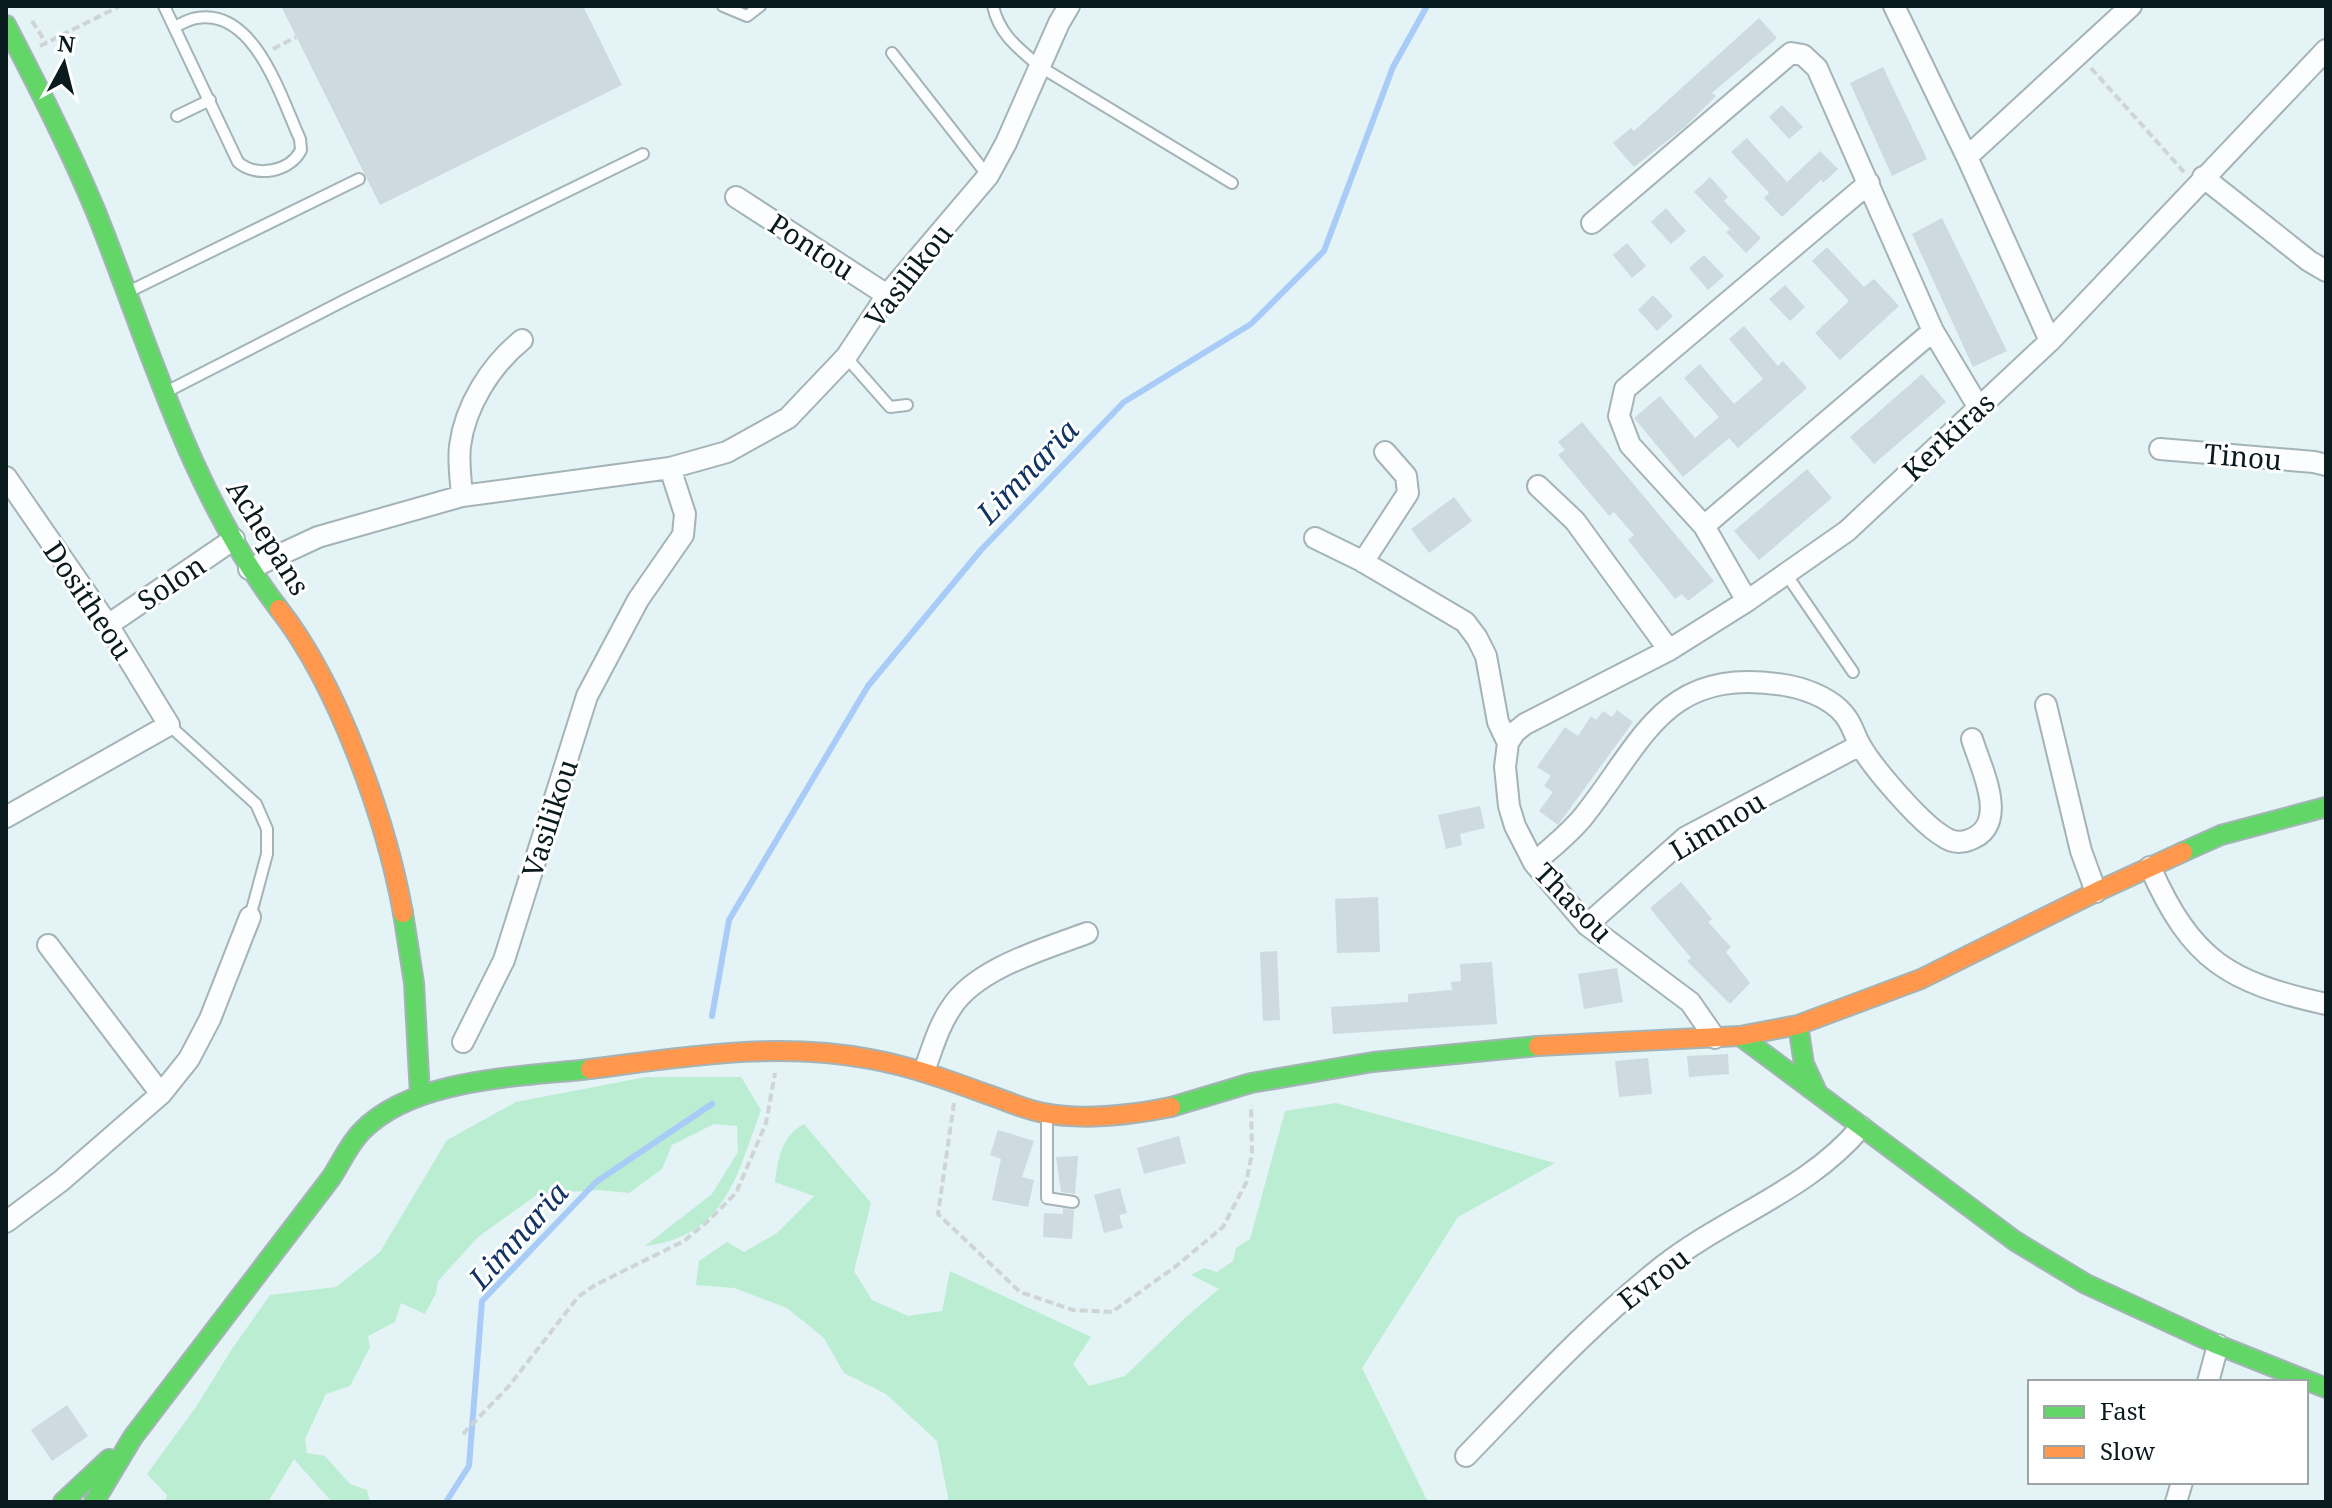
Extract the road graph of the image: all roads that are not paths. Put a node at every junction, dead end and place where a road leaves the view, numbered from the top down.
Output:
1 (164, 6) edge
2 (723, 6) edge
3 (760, 6) edge
4 (993, 6) edge
5 (1069, 6) edge
6 (1894, 6) edge
7 (2120, 10) edge
8 (6, 25) edge
9 (174, 27) junction
10 (2326, 50) edge
11 (892, 53) dead end
12 (1039, 66) junction
13 (210, 100) junction
14 (177, 116) dead end
15 (643, 154) dead end
16 (1967, 157) junction
17 (988, 176) junction
18 (359, 179) dead end
19 (2200, 181) junction
20 (1232, 183) dead end
21 (1869, 183) junction
22 (736, 197) dead end
23 (1592, 223) dead end
24 (2326, 271) edge
25 (126, 293) junction
26 (887, 295) junction
27 (1933, 331) junction
28 (522, 340) dead end
29 (2050, 341) junction
30 (846, 357) junction
31 (164, 393) junction
32 (907, 405) dead end
33 (1979, 408) junction
34 (2160, 449) dead end
35 (1385, 452) dead end
36 (2326, 465) edge
37 (670, 468) junction
38 (6, 477) edge
39 (1538, 486) dead end
40 (462, 496) junction
41 (1704, 526) junction
42 (1315, 538) dead end
43 (234, 539) junction
44 (1363, 562) junction
45 (249, 569) junction
46 (1786, 574) junction
47 (1747, 601) junction
48 (108, 625) junction
49 (1669, 650) junction
50 (1853, 672) dead end
51 (2046, 705) dead end
52 (169, 725) junction
53 (1972, 739) dead end
54 (1508, 743) junction
55 (1860, 745) junction
56 (2326, 807) edge
57 (6, 817) edge
58 (1534, 863) junction
59 (2150, 867) junction
60 (2096, 892) junction
61 (250, 917) joint
62 (1587, 925) junction
63 (1087, 933) dead end
64 (48, 945) dead end
65 (2326, 1004) edge
66 (1798, 1025) junction
67 (1740, 1036) junction
68 (1715, 1038) junction
69 (463, 1042) dead end
70 (924, 1071) junction
71 (161, 1094) junction
72 (1818, 1094) junction
73 (420, 1095) junction
74 (1047, 1114) junction
75 (1861, 1127) junction
76 (1073, 1202) dead end
77 (6, 1222) edge
78 (2218, 1345) junction
79 (2209, 1380) edge
80 (2306, 1380) edge
81 (133, 1437) junction
82 (1466, 1456) dead end
83 (63, 1502) edge
84 (94, 1502) edge

1 - 9 lane
2 - 3 lane
4 - 12 lane
5 - 12 street, Vasilikou
6 - 16 street
7 - 16 street
8 - 25 main road, Achepans
9 - 13 lane
9 - 13 lane
10 - 19 street, Kerkiras
11 - 17 lane
12 - 17 street, Vasilikou
12 - 20 lane
13 - 14 lane
15 - 31 lane
16 - 29 street
17 - 26 street, Vasilikou
18 - 25 lane
19 - 24 street
19 - 29 street, Kerkiras
21 - 23 street
21 - 27 street
21 - 41 street
22 - 26 street, Pontou
25 - 31 main road, Achepans
26 - 30 street, Vasilikou
27 - 33 street
27 - 41 street
28 - 40 street
29 - 33 street, Kerkiras
30 - 32 lane
30 - 37 street, Vasilikou
31 - 43 main road, Achepans
33 - 46 street, Kerkiras
34 - 36 street, Tinou
35 - 44 street
37 - 40 street, Vasilikou
37 - 69 street, Vasilikou
38 - 48 street, Dositheou
39 - 49 street
40 - 45 street, Vasilikou
41 - 47 street
42 - 44 street, Thasou
43 - 45 main road, Achepans
43 - 48 street, Solon
44 - 54 street, Thasou
45 - 73 main road, Achepans
46 - 47 street, Kerkiras
46 - 50 lane
47 - 49 street, Kerkiras
48 - 52 street, Dositheou
49 - 54 street, Kerkiras
51 - 60 street
52 - 57 street
52 - 61 lane
53 - 55 street
54 - 58 street, Thasou
55 - 58 street
55 - 62 street, Limnou
56 - 59 main road
58 - 62 street, Thasou
59 - 60 main road
59 - 65 street
60 - 66 main road
61 - 71 street
62 - 68 street, Thasou
63 - 70 street
64 - 71 street
66 - 67 main road
66 - 72 main road
67 - 68 main road
67 - 72 main road
68 - 74 main road
70 - 73 main road
70 - 74 main road
71 - 77 street
72 - 75 main road
73 - 81 main road
74 - 76 lane
75 - 78 main road
75 - 82 street, Evrou
78 - 79 street
78 - 80 main road
81 - 83 main road
81 - 84 main road

